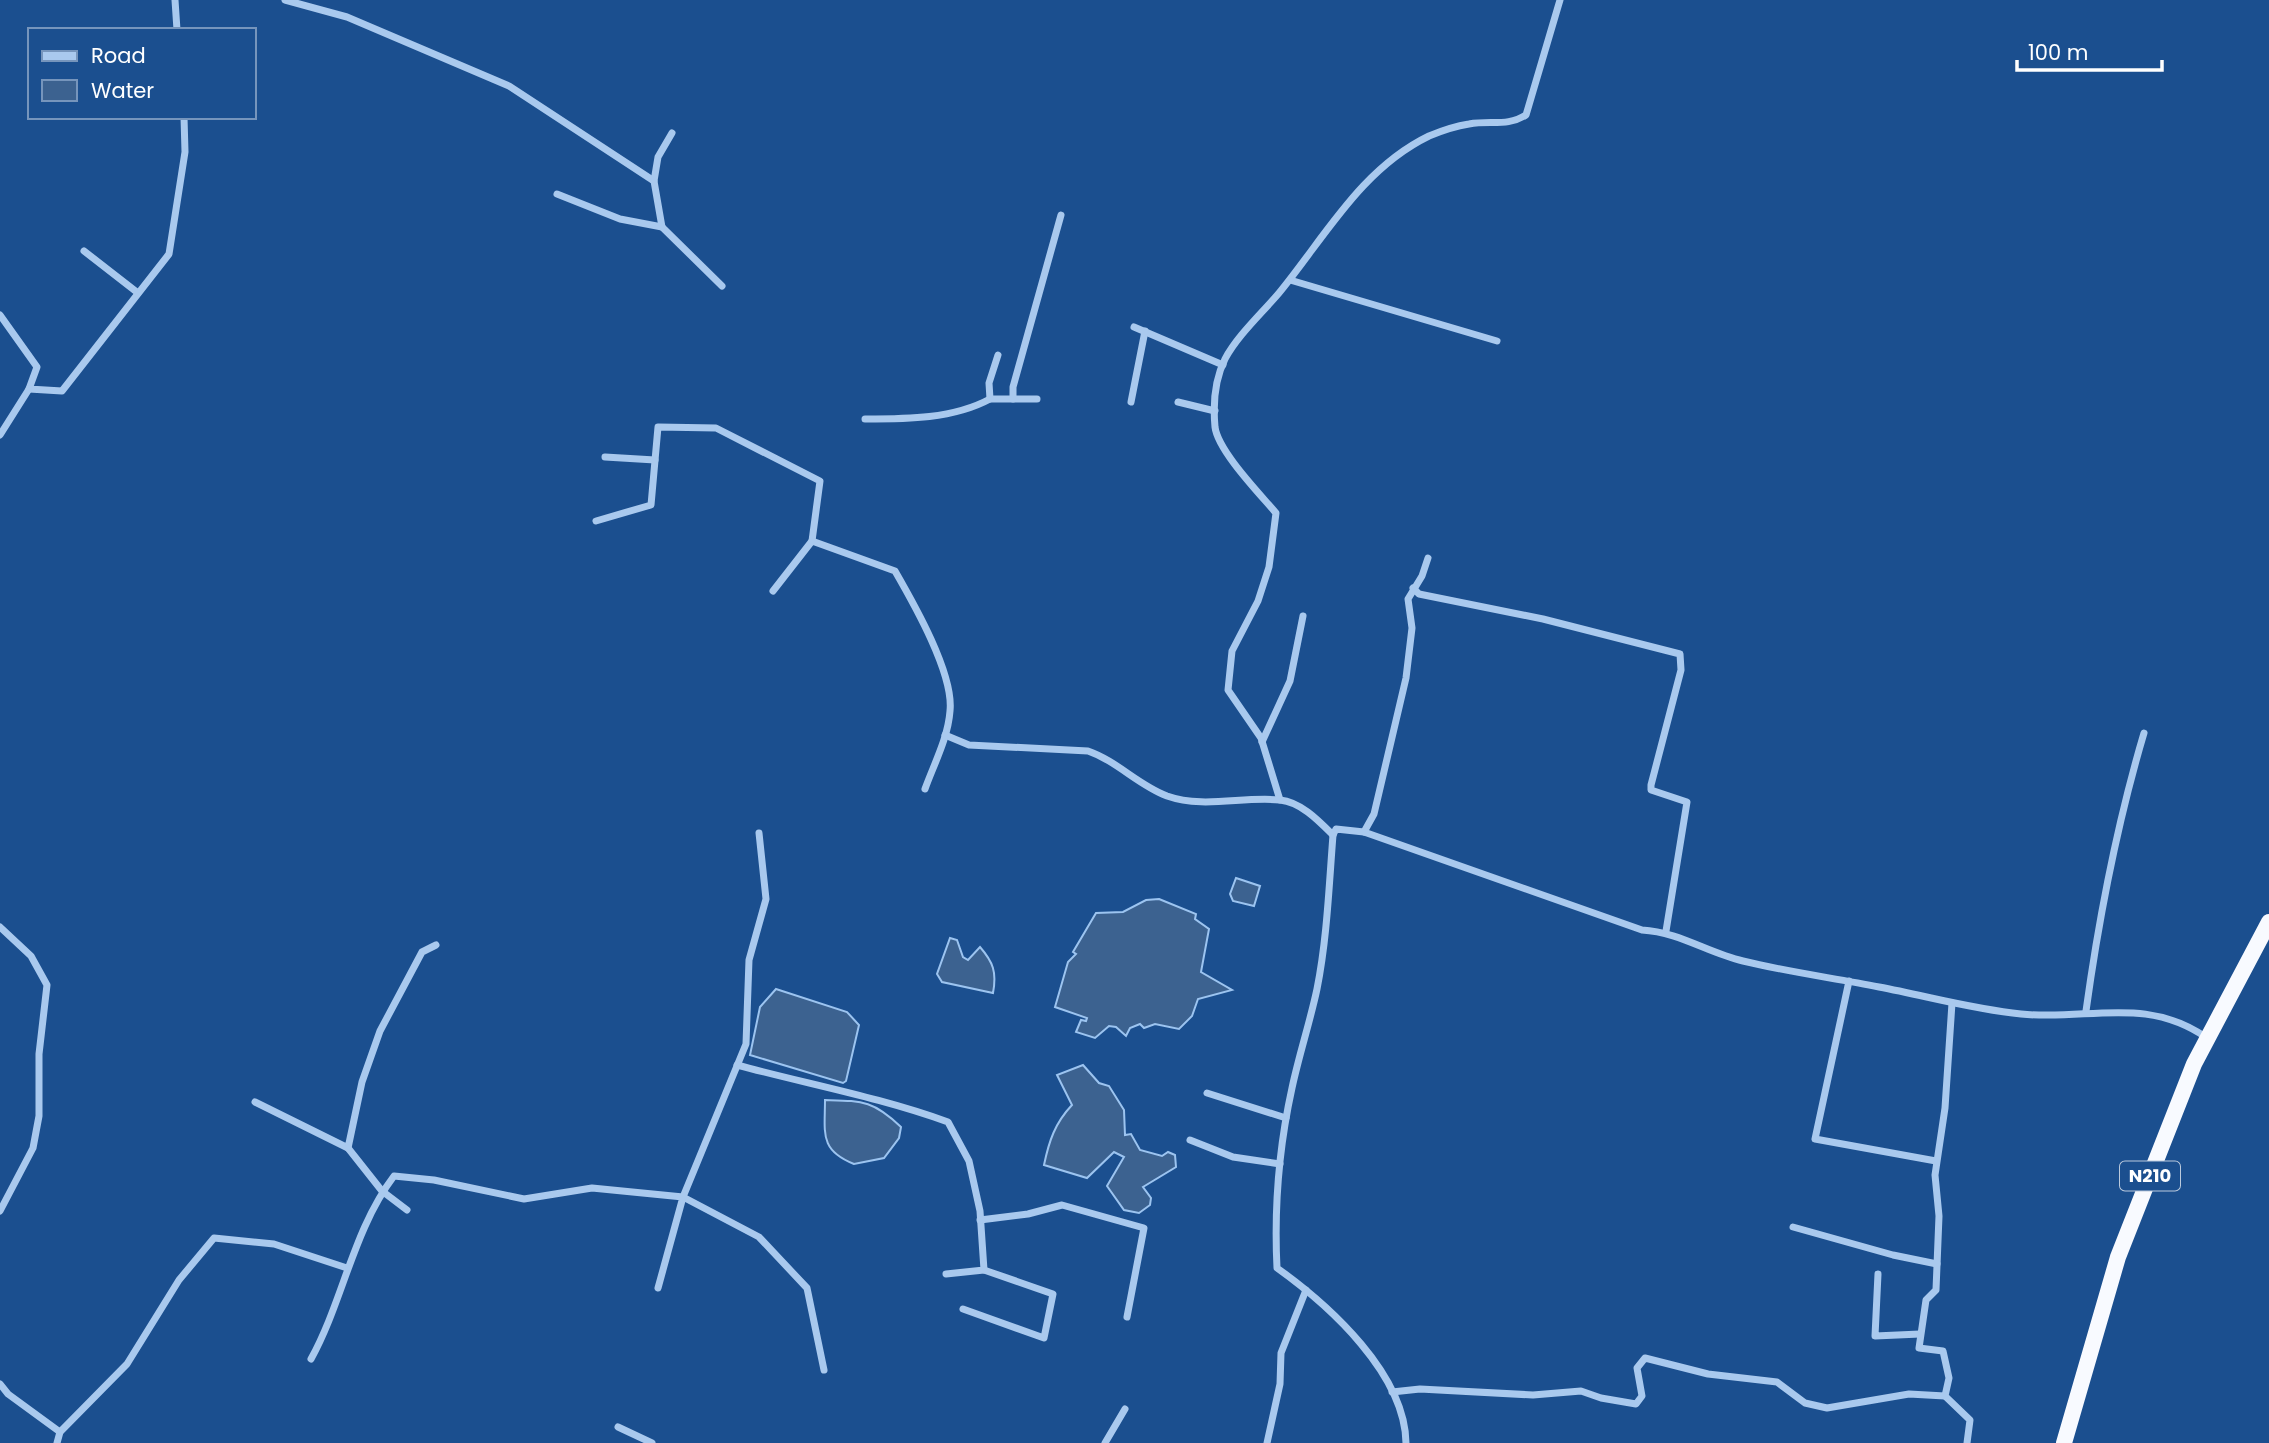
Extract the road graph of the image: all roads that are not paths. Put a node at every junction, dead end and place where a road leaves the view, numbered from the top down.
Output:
1 (175, 0) edge
2 (285, 0) edge
3 (1560, 0) edge
4 (177, 28) edge
5 (184, 119) edge
6 (672, 133) dead end
7 (654, 181) junction
8 (557, 194) dead end
9 (1061, 215) dead end
10 (662, 227) junction
11 (84, 251) dead end
12 (1290, 280) junction
13 (722, 286) dead end
14 (138, 293) junction
15 (0, 315) edge
16 (1134, 327) dead end
17 (1145, 331) junction
18 (1497, 341) dead end
19 (998, 355) dead end
20 (1223, 365) junction
21 (29, 389) junction
22 (990, 399) junction
23 (1013, 399) junction
24 (1037, 399) dead end
25 (1131, 402) dead end
26 (1178, 402) dead end
27 (1215, 411) junction
28 (865, 419) dead end
29 (0, 435) edge
30 (605, 457) dead end
31 (655, 460) junction
32 (596, 521) dead end
33 (812, 541) junction
34 (1428, 558) dead end
35 (1413, 588) junction
36 (773, 591) dead end
37 (1303, 617) dead end
38 (2144, 733) dead end
39 (945, 735) junction
40 (1262, 742) junction
41 (925, 789) dead end
42 (1280, 800) junction
43 (1364, 832) junction
44 (759, 833) dead end
45 (1332, 835) junction
46 (2269, 922) edge
47 (0, 927) edge
48 (1666, 931) junction
49 (436, 945) dead end
50 (1849, 981) junction
51 (1952, 1003) junction
52 (2086, 1012) junction
53 (2207, 1038) junction
54 (737, 1065) junction
55 (1207, 1093) dead end
56 (255, 1102) dead end
57 (1286, 1118) junction
58 (1190, 1140) dead end
59 (348, 1148) junction
60 (1937, 1161) junction
61 (1280, 1164) junction
62 (382, 1191) junction
63 (683, 1197) junction
64 (407, 1210) dead end
65 (0, 1211) edge
66 (980, 1220) junction
67 (1793, 1227) dead end
68 (1937, 1264) junction
69 (347, 1268) junction
70 (984, 1270) junction
71 (946, 1274) dead end
72 (1878, 1274) dead end
73 (658, 1288) dead end
74 (1306, 1290) junction
75 (962, 1309) dead end
76 (1127, 1317) dead end
77 (1920, 1334) junction
78 (311, 1359) dead end
79 (824, 1370) dead end
80 (0, 1384) edge
81 (1392, 1392) junction
82 (1945, 1396) junction
83 (1125, 1409) dead end
84 (618, 1427) dead end
85 (60, 1432) junction
86 (57, 1443) edge
87 (652, 1443) edge
88 (1105, 1443) edge
89 (1267, 1443) edge
90 (1406, 1443) edge
91 (1967, 1443) edge
92 (2064, 1443) edge

1 - 4 street
2 - 7 street
3 - 12 street
5 - 14 street
6 - 7 street
7 - 10 street
8 - 10 street
9 - 23 street
10 - 13 street
11 - 14 street
12 - 18 street
12 - 20 street
14 - 21 street
15 - 21 street
16 - 17 street
17 - 20 street
17 - 25 street
19 - 22 street
20 - 27 street
21 - 29 street
22 - 23 street
22 - 28 street
23 - 24 street
26 - 27 street
27 - 40 street
30 - 31 street
31 - 32 street
31 - 33 street
33 - 36 street
33 - 39 street
34 - 35 street
35 - 43 street
35 - 48 street
37 - 40 street
38 - 52 street
39 - 41 street
39 - 42 street
40 - 42 street
42 - 45 street
43 - 45 street
43 - 48 street
44 - 54 street
45 - 57 street
46 - 53 highway, N210
47 - 65 street
48 - 50 street
49 - 59 street
50 - 51 street
50 - 60 street
51 - 52 street
51 - 60 street
52 - 53 street
53 - 92 highway, N210
54 - 63 street
54 - 66 street
55 - 57 street
56 - 59 street
57 - 61 street
58 - 61 street
59 - 62 street
60 - 68 street
61 - 74 street
62 - 63 street
62 - 64 street
62 - 69 street
63 - 73 street
63 - 79 street
66 - 70 street
66 - 76 street
67 - 68 street
68 - 77 street
69 - 78 street
69 - 85 street
70 - 71 street
70 - 75 street
72 - 77 street
74 - 81 street
74 - 89 street
77 - 82 street
80 - 85 street
81 - 82 street
81 - 90 street
82 - 91 street
83 - 88 street
84 - 87 street
85 - 86 street

